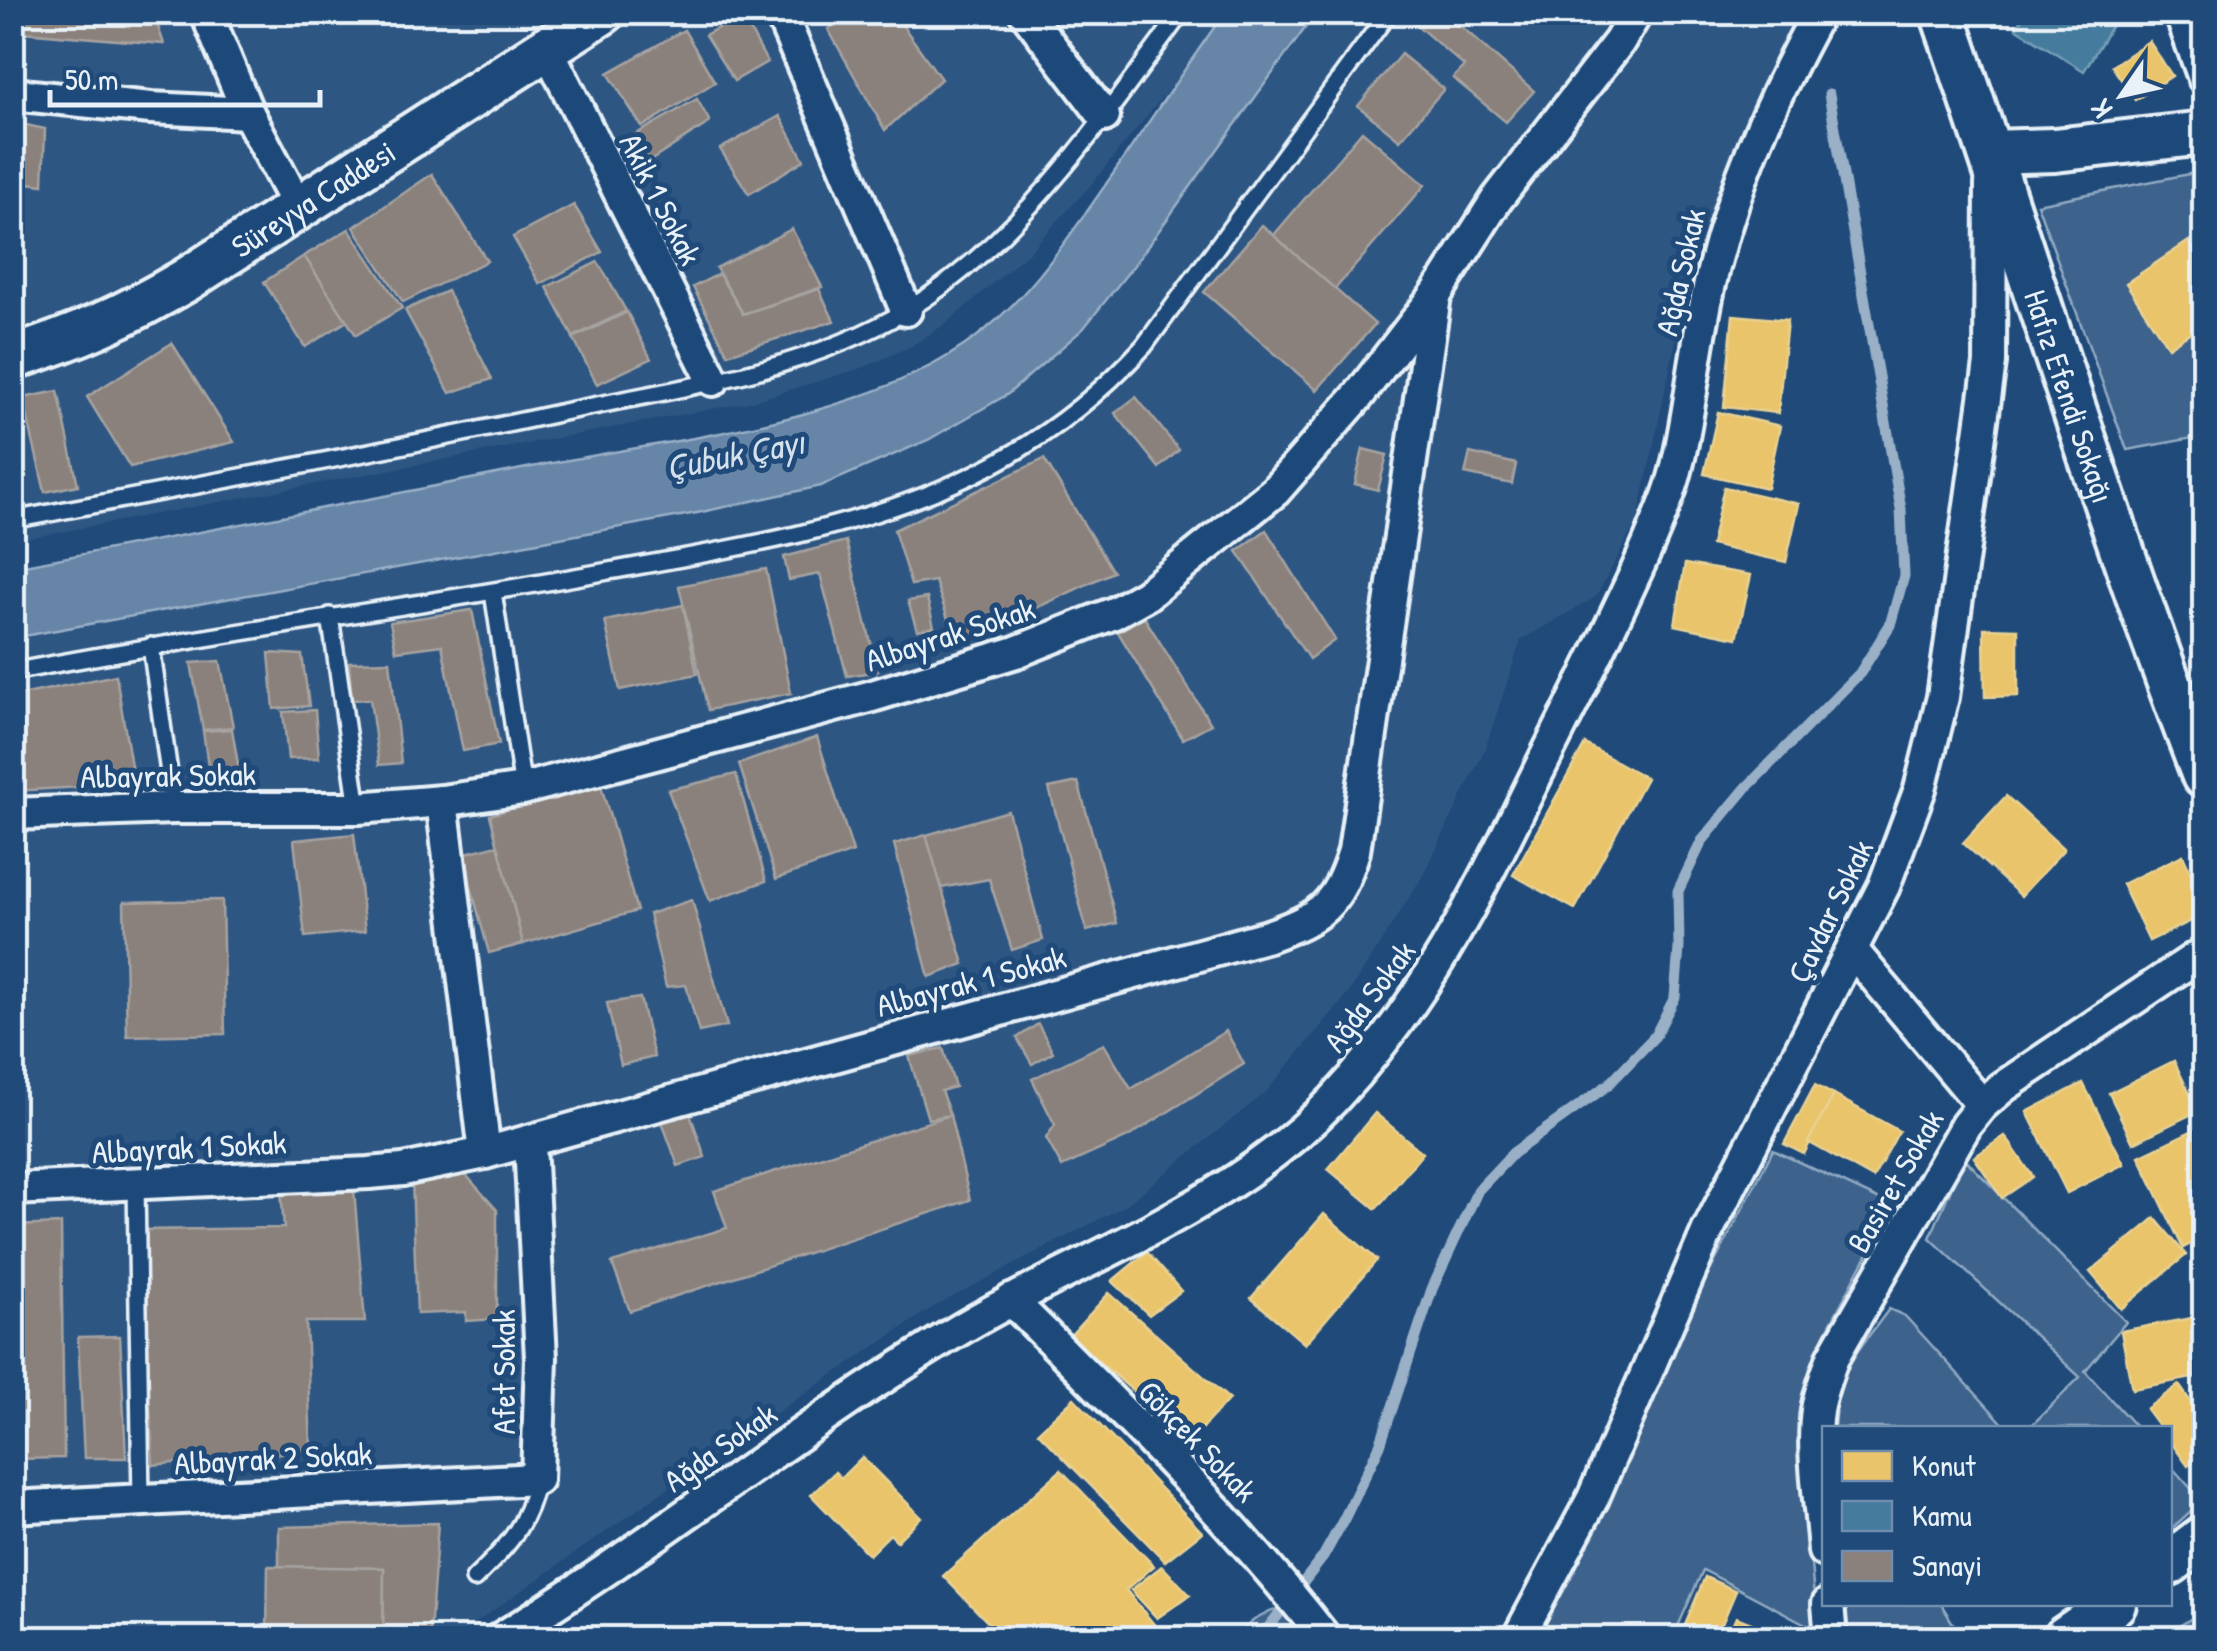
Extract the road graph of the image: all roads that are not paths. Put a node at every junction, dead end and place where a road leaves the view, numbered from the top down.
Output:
1 (206, 12) edge
2 (603, 12) edge
3 (780, 12) edge
4 (1024, 12) edge
5 (1182, 12) edge
6 (1389, 12) edge
7 (1636, 12) edge
8 (1818, 12) edge
9 (1942, 12) edge
10 (2180, 12) edge
11 (547, 48) junction
12 (2204, 78) edge
13 (12, 94) edge
14 (248, 113) junction
15 (1104, 116) junction
16 (2204, 133) edge
17 (1991, 152) junction
18 (299, 208) junction
19 (1435, 296) junction
20 (906, 310) junction
21 (12, 358) edge
22 (713, 380) junction
23 (12, 520) edge
24 (493, 592) junction
25 (330, 616) junction
26 (151, 646) junction
27 (12, 672) edge
28 (2204, 776) edge
29 (523, 789) junction
30 (442, 801) junction
31 (174, 808) junction
32 (358, 808) junction
33 (12, 814) edge
34 (1852, 950) junction
35 (2204, 952) edge
36 (1982, 1105) junction
37 (530, 1143) junction
38 (484, 1154) junction
39 (136, 1184) junction
40 (12, 1188) edge
41 (1010, 1300) junction
42 (537, 1479) junction
43 (141, 1500) junction
44 (12, 1508) edge
45 (1822, 1511) edge
46 (2204, 1537) edge
47 (2172, 1561) edge
48 (474, 1580) dead end
49 (1828, 1606) edge
50 (2111, 1606) edge
51 (500, 1638) edge
52 (1325, 1638) edge
53 (1518, 1638) edge
54 (1831, 1638) edge
55 (2065, 1638) edge

1 - 14 street
2 - 11 street, Süreyya Caddesi
3 - 20 street
4 - 15 street
5 - 15 lane
6 - 24 lane
7 - 19 street, Albayrak Sokak
8 - 41 street, Ağda Sokak
9 - 17 street, Hafız Efendi Sokağı
10 - 12 street
11 - 18 street, Süreyya Caddesi
11 - 22 street, Akik 1 Sokak
13 - 14 street
14 - 18 street
15 - 20 lane
16 - 17 street
17 - 28 street, Hafız Efendi Sokağı
17 - 34 street, Çavdar Sokak
18 - 21 street, Süreyya Caddesi
19 - 29 street, Albayrak Sokak
19 - 37 street, Albayrak 1 Sokak
20 - 22 lane
22 - 23 lane
24 - 25 lane
24 - 29 lane
25 - 26 lane
25 - 32 lane
26 - 27 lane
26 - 31 lane
29 - 30 street, Albayrak Sokak
30 - 32 street, Albayrak Sokak
30 - 38 street
31 - 32 street, Albayrak Sokak
31 - 33 street, Albayrak Sokak
34 - 36 street
34 - 53 street, Çavdar Sokak
35 - 36 street, Basiret Sokak
36 - 45 street, Basiret Sokak
37 - 38 street, Albayrak 1 Sokak
37 - 42 street, Afet Sokak
38 - 39 street, Albayrak 1 Sokak
39 - 40 street, Albayrak 1 Sokak
39 - 43 lane
41 - 51 street, Ağda Sokak
41 - 52 street, Gökçek Sokak
42 - 43 street, Albayrak 2 Sokak
42 - 48 lane, Afet Sokak
43 - 44 street, Albayrak 2 Sokak
46 - 47 street
49 - 54 street
50 - 55 street

